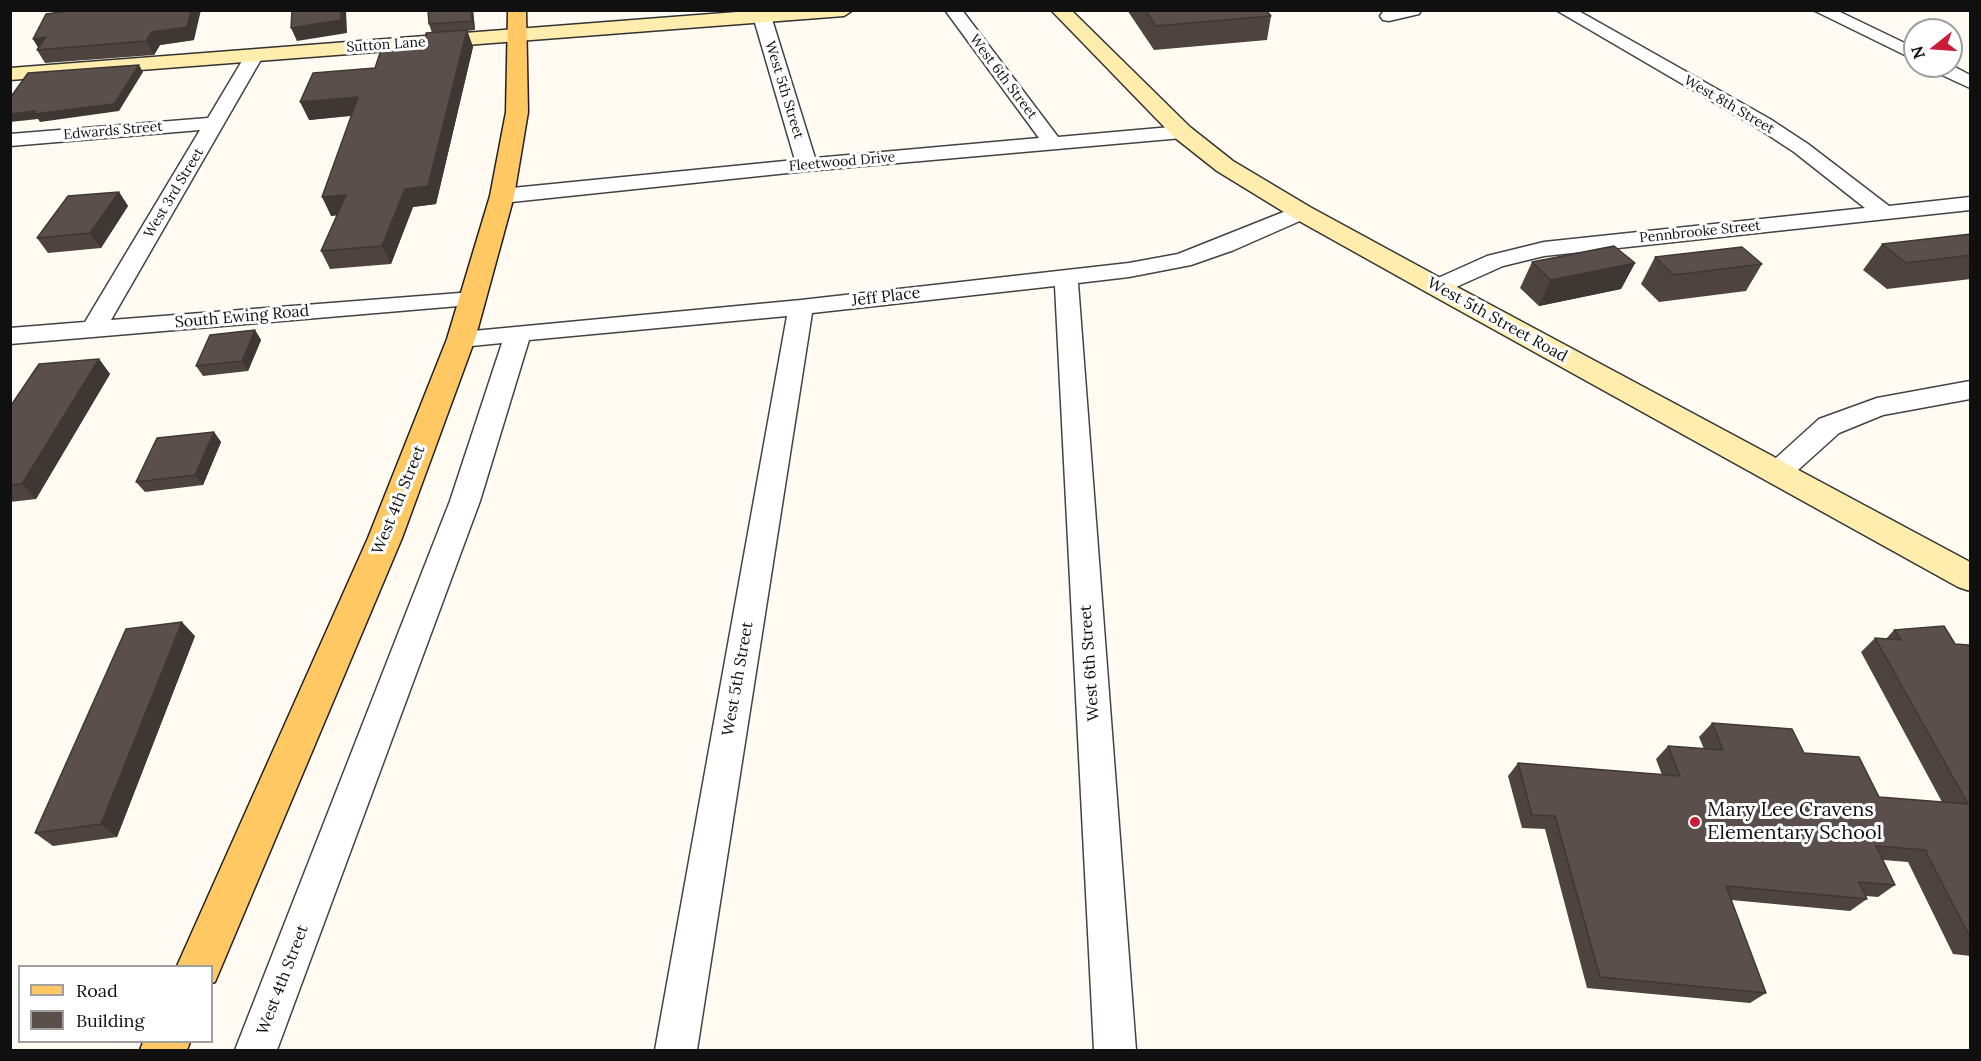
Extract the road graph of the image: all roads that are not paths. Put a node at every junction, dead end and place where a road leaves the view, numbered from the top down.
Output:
1 (844, 10) edge
2 (953, 10) edge
3 (1060, 10) edge
4 (1413, 10) edge
5 (1564, 10) edge
6 (1821, 10) edge
7 (804, 11) edge
8 (762, 16) junction
9 (1389, 16) dead end
10 (518, 23) edge
11 (1903, 49) edge
12 (254, 56) junction
13 (10, 74) edge
14 (215, 123) junction
15 (1182, 132) junction
16 (10, 140) edge
17 (1053, 144) junction
18 (807, 165) junction
19 (502, 196) junction
20 (1971, 204) edge
21 (1301, 212) junction
22 (1884, 213) junction
23 (1066, 276) junction
24 (1437, 287) junction
25 (473, 299) junction
26 (801, 307) junction
27 (93, 329) junction
28 (518, 334) junction
29 (10, 336) edge
30 (461, 339) junction
31 (1971, 390) edge
32 (1777, 473) junction
33 (1971, 578) edge
34 (199, 965) edge
35 (256, 1050) edge
36 (676, 1050) edge
37 (1115, 1050) edge

1 - 7 street
2 - 17 street, West 6th Street
3 - 15 street, West 5th Street Road
4 - 9 street
5 - 22 street, West 8th Street
6 - 11 street
7 - 8 street, Sutton Lane
8 - 10 street, Sutton Lane
8 - 18 street, West 5th Street
10 - 12 street, Sutton Lane
10 - 19 main road, West 4th Street
12 - 13 street, Sutton Lane
12 - 14 street, West 3rd Street
14 - 16 street, Edwards Street
14 - 27 street, West 3rd Street
15 - 17 street, Fleetwood Drive
15 - 21 street, West 5th Street Road
17 - 18 street, Fleetwood Drive
18 - 19 street, Fleetwood Drive
19 - 25 main road, West 4th Street
20 - 22 street, Pennbrooke Street
21 - 23 street, Jeff Place
21 - 24 street, West 5th Street Road
22 - 24 street, Pennbrooke Street
23 - 26 street, Jeff Place
23 - 37 street, West 6th Street
24 - 32 street, West 5th Street Road
25 - 27 street, South Ewing Road
25 - 30 main road, West 4th Street
26 - 28 street, Jeff Place
26 - 36 street, West 5th Street
27 - 29 street, South Ewing Road
28 - 30 street, Jeff Place
28 - 35 street, West 4th Street
30 - 34 main road, West 4th Street
31 - 32 street
32 - 33 street, West 5th Street Road

